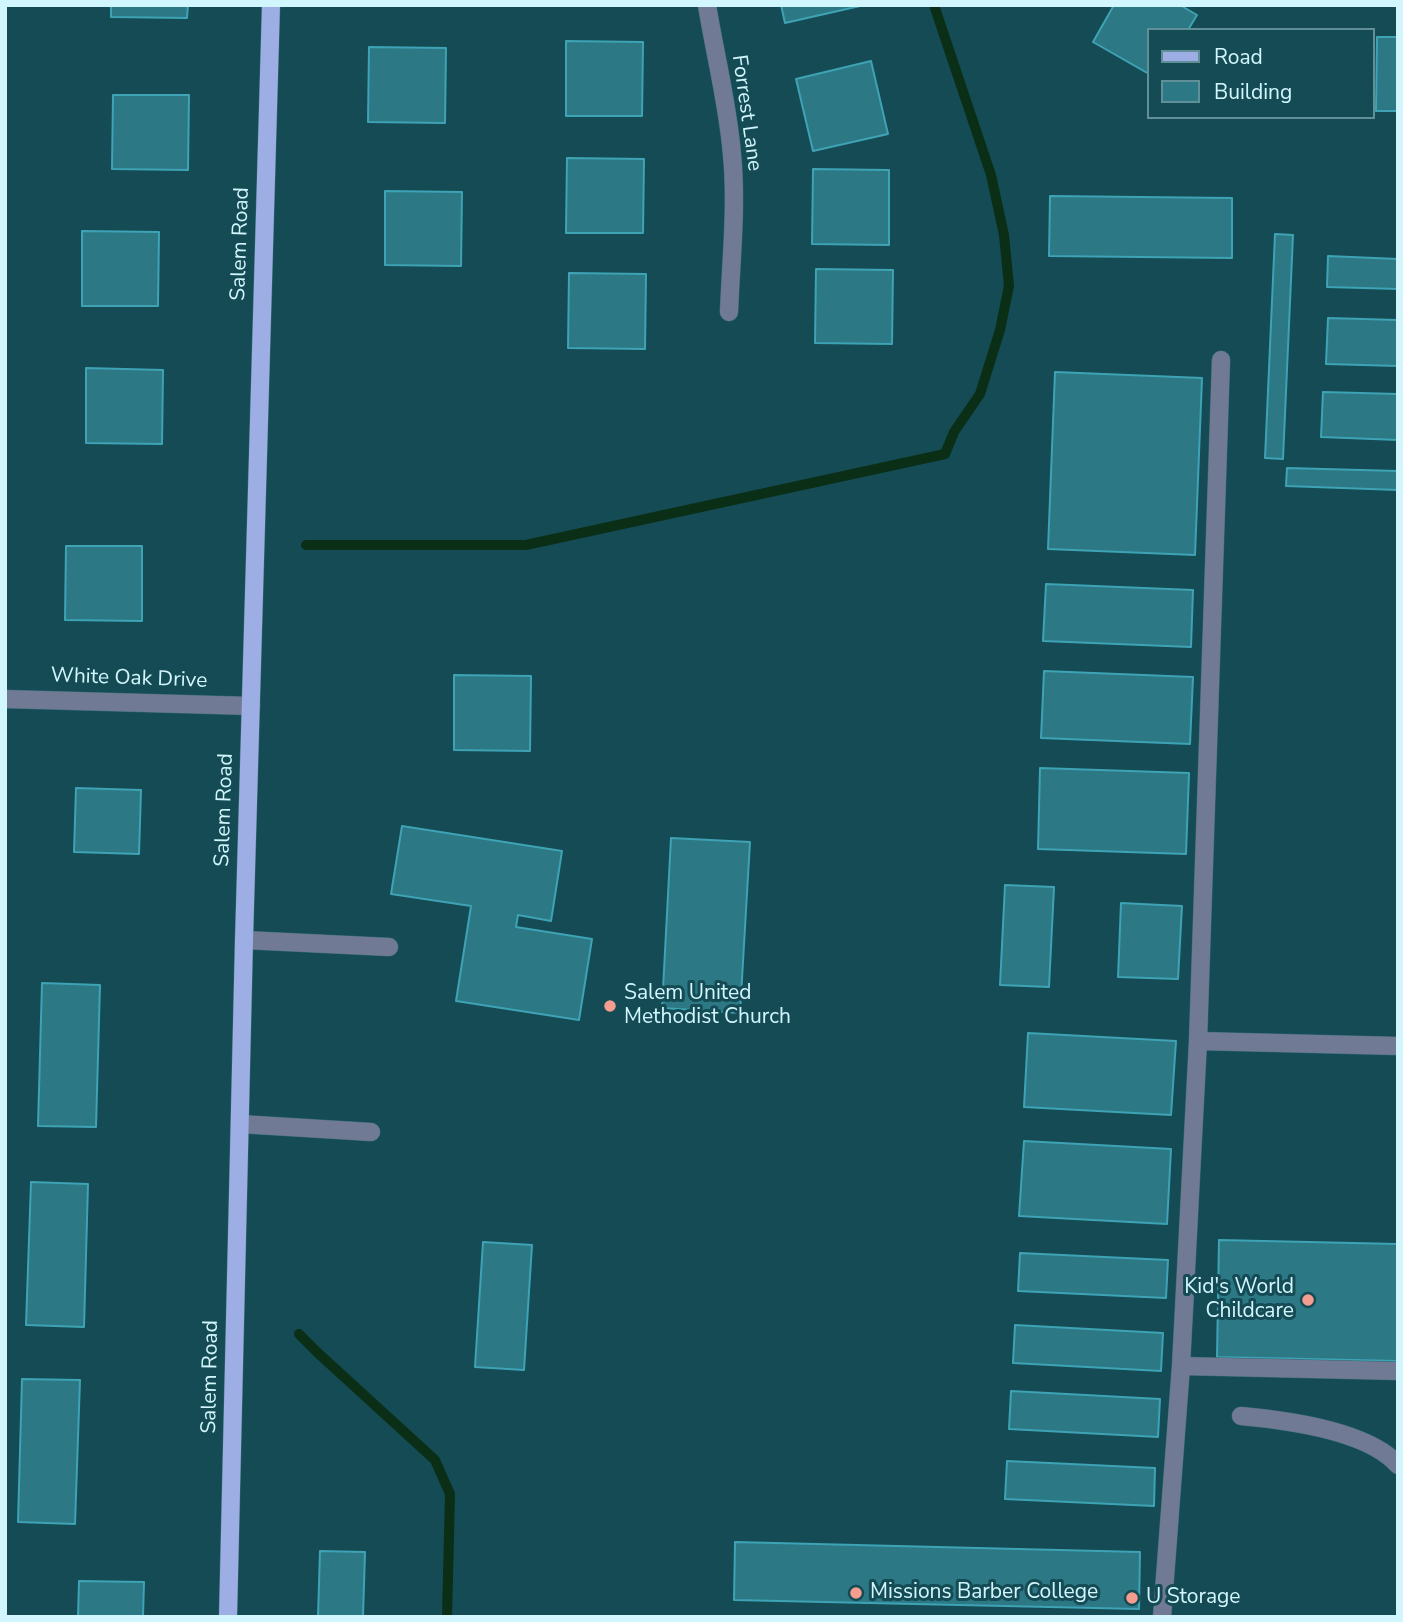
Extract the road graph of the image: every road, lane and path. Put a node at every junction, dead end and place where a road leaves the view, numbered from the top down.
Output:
1 (271, 5) edge
2 (707, 5) edge
3 (729, 312) dead end
4 (1221, 360) dead end
5 (5, 699) edge
6 (251, 706) junction
7 (244, 940) junction
8 (389, 947) dead end
9 (1198, 1041) junction
10 (1398, 1046) edge
11 (240, 1124) junction
12 (371, 1132) dead end
13 (1181, 1366) junction
14 (1398, 1371) edge
15 (1241, 1416) dead end
16 (1395, 1460) edge
17 (228, 1617) edge
18 (1162, 1617) edge

1 - 6 main road, Salem Road
2 - 3 street, Forrest Lane
4 - 9 street
5 - 6 street, White Oak Drive
6 - 7 main road, Salem Road
7 - 8 street
7 - 11 main road, Salem Road
9 - 10 street
9 - 13 street
11 - 12 street
11 - 17 main road, Salem Road
13 - 14 street
13 - 18 street
15 - 16 street

